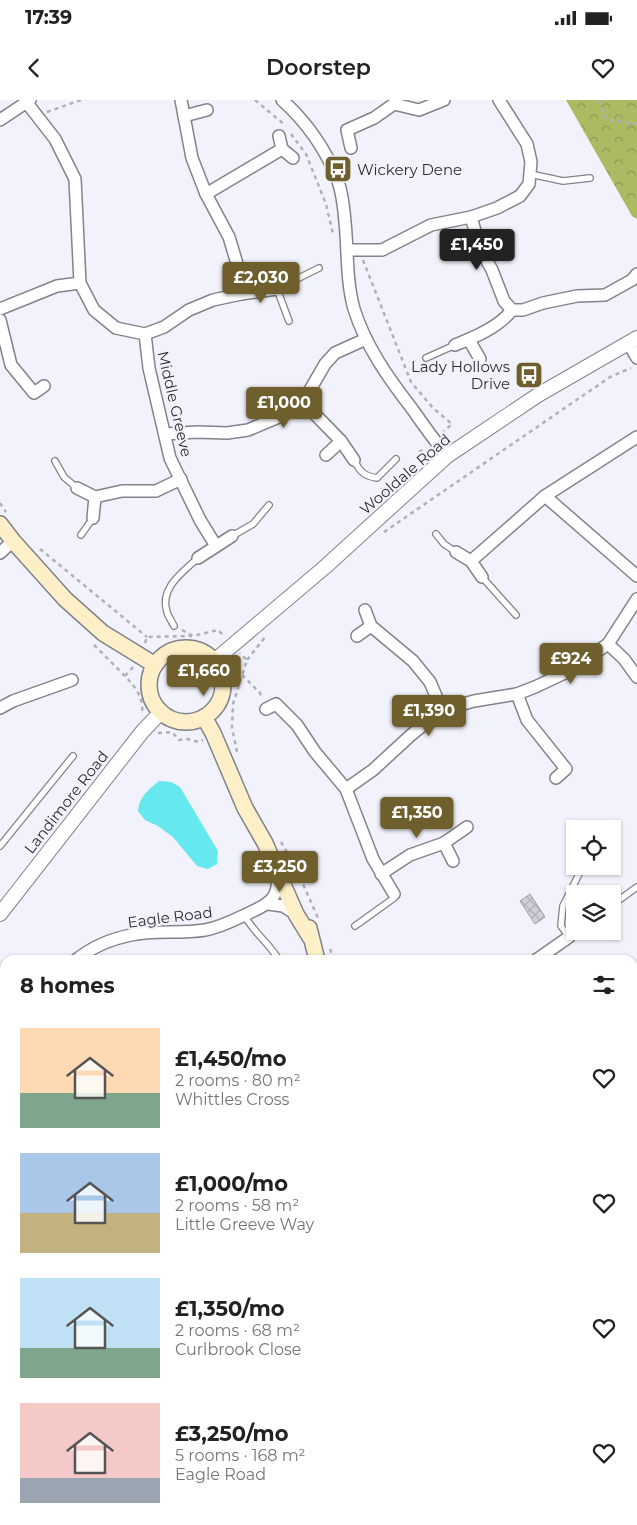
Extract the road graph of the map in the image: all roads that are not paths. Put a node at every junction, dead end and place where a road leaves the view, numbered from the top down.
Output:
1 (181, 100) edge
2 (282, 100) edge
3 (444, 100) edge
4 (499, 100) edge
5 (29, 101) edge
6 (207, 110) dead end
7 (184, 116) junction
8 (0, 120) edge
9 (279, 136) dead end
10 (282, 148) junction
11 (351, 148) dead end
12 (293, 158) dead end
13 (530, 174) junction
14 (590, 178) dead end
15 (206, 194) junction
16 (471, 217) junction
17 (347, 250) junction
18 (319, 268) dead end
19 (635, 281) edge
20 (80, 283) junction
21 (277, 289) junction
22 (241, 294) junction
23 (0, 308) edge
24 (512, 310) junction
25 (0, 320) edge
26 (289, 321) dead end
27 (146, 334) junction
28 (366, 339) junction
29 (469, 340) junction
30 (633, 341) edge
31 (455, 345) joint
32 (426, 358) dead end
33 (637, 358) edge
34 (480, 359) dead end
35 (44, 386) dead end
36 (303, 402) junction
37 (165, 434) junction
38 (637, 437) edge
39 (341, 441) junction
40 (326, 455) dead end
41 (447, 456) junction
42 (396, 459) dead end
43 (354, 460) joint
44 (55, 461) dead end
45 (181, 479) junction
46 (76, 488) joint
47 (545, 496) junction
48 (94, 497) junction
49 (268, 506) dead end
50 (94, 518) joint
51 (5, 521) edge
52 (436, 534) dead end
53 (81, 535) dead end
54 (232, 536) joint
55 (13, 541) junction
56 (216, 546) junction
57 (456, 552) joint
58 (0, 554) edge
59 (198, 558) joint
60 (470, 561) junction
61 (637, 576) edge
62 (482, 577) joint
63 (637, 599) edge
64 (365, 610) dead end
65 (516, 615) dead end
66 (174, 626) dead end
67 (371, 626) junction
68 (357, 636) dead end
69 (608, 644) junction
70 (148, 661) junction
71 (214, 661) junction
72 (637, 677) edge
73 (72, 680) dead end
74 (517, 694) junction
75 (0, 708) edge
76 (266, 709) road end
77 (442, 710) junction
78 (161, 712) junction
79 (204, 717) junction
80 (74, 756) dead end
81 (556, 778) dead end
82 (346, 789) junction
83 (467, 827) dead end
84 (271, 839) junction
85 (444, 843) junction
86 (0, 846) edge
87 (453, 862) dead end
88 (276, 871) junction
89 (381, 874) junction
90 (637, 887) edge
91 (394, 894) joint
92 (621, 899) edge
93 (566, 900) edge
94 (268, 904) junction
95 (0, 914) edge
96 (296, 914) junction
97 (244, 915) junction
98 (355, 926) dead end
99 (566, 929) edge
100 (310, 937) junction
101 (566, 939) edge
102 (83, 955) edge
103 (276, 955) edge
104 (315, 955) edge
105 (543, 955) edge

1 - 7 street
2 - 17 street
3 - 11 street
4 - 13 street
5 - 8 street
5 - 20 street, Middle Greeve
6 - 7 street
7 - 15 street
9 - 10 street
10 - 12 street
10 - 15 street
13 - 14 lane
13 - 16 street
15 - 22 street
16 - 17 street
16 - 24 street
17 - 28 street
18 - 21 lane
19 - 24 street
20 - 23 street
20 - 27 street, Middle Greeve
21 - 22 street, Middle Greeve
21 - 26 lane
22 - 27 street, Middle Greeve
24 - 29 street
25 - 35 street
27 - 37 street, Middle Greeve
28 - 36 street
28 - 41 street
29 - 31 street
29 - 34 street
30 - 33 street
30 - 41 street, Wooldale Road
31 - 32 lane
36 - 37 street
36 - 39 street
37 - 45 street, Middle Greeve
38 - 47 street
39 - 40 street
39 - 43 street
41 - 71 street, Wooldale Road
42 - 43 lane
44 - 46 lane
45 - 48 street, Middle Greeve
45 - 56 street, Middle Greeve
46 - 48 street
47 - 60 street
47 - 61 street
48 - 50 street
49 - 54 lane
50 - 53 lane
51 - 55 main road
52 - 57 lane
54 - 56 street
55 - 58 street
55 - 70 main road
56 - 59 street
57 - 60 street
59 - 66 lane
60 - 62 street
62 - 65 lane
63 - 69 street
64 - 67 street
67 - 68 street
67 - 77 street
69 - 72 street
69 - 74 street
70 - 71 main road
70 - 78 main road
71 - 79 main road
73 - 75 street
74 - 77 street
74 - 81 street
76 - 82 street
77 - 82 street
78 - 79 main road
78 - 95 street, Landimore Road
79 - 84 main road
80 - 86 lane
82 - 89 street
83 - 85 street
84 - 88 main road
84 - 100 main road
85 - 87 street
85 - 89 street
88 - 94 street
88 - 96 main road
89 - 91 street
90 - 92 lane
91 - 98 lane
93 - 99 lane
94 - 96 street
94 - 97 street, Eagle Road
96 - 100 main road
97 - 102 street, Eagle Road
97 - 103 lane
100 - 104 main road
101 - 105 street

